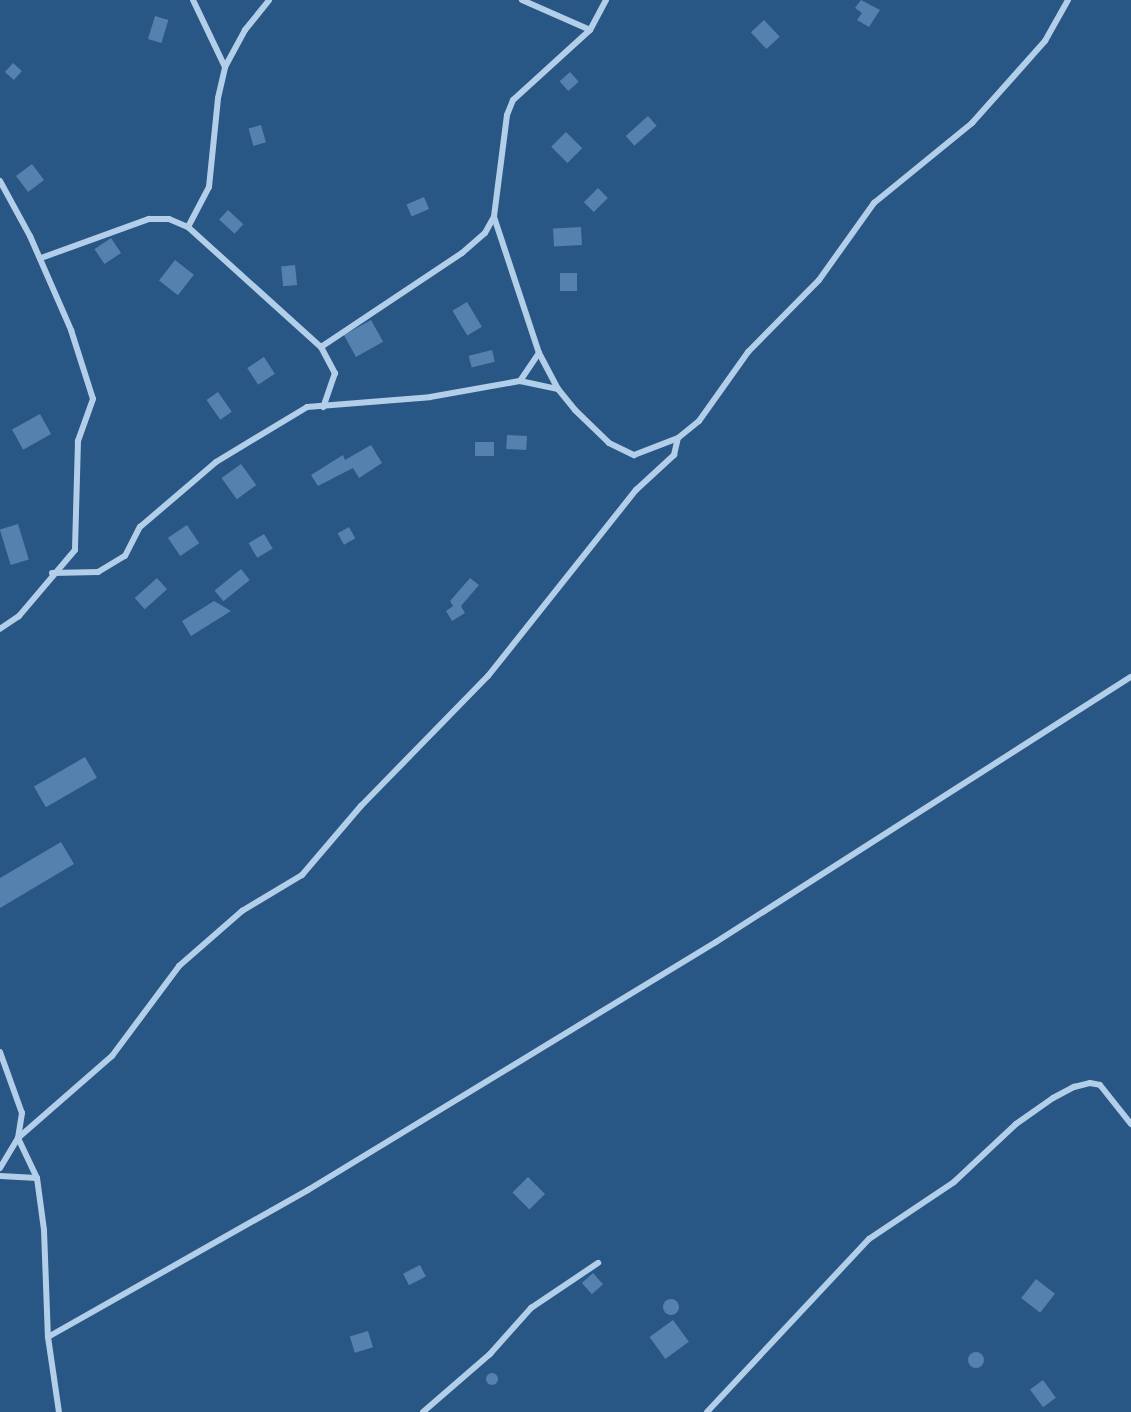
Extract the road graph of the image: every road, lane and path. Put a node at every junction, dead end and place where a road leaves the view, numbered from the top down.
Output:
1 (193, 0) edge
2 (269, 0) edge
3 (522, 0) edge
4 (606, 0) edge
5 (1068, 0) edge
6 (590, 30) junction
7 (225, 68) junction
8 (0, 181) edge
9 (494, 217) junction
10 (188, 227) junction
11 (41, 258) junction
12 (321, 347) junction
13 (539, 353) junction
14 (520, 381) junction
15 (558, 389) junction
16 (323, 407) junction
17 (678, 438) junction
18 (52, 573) junction
19 (0, 629) edge
20 (1131, 677) edge
21 (0, 1052) edge
22 (1131, 1124) edge
23 (18, 1138) junction
24 (0, 1168) edge
25 (0, 1176) edge
26 (37, 1178) junction
27 (597, 1263) dead end
28 (48, 1338) junction
29 (59, 1412) edge
30 (423, 1412) edge
31 (707, 1412) edge

1 - 7 street
2 - 7 street
3 - 6 street
4 - 6 street
5 - 17 street
6 - 9 street
7 - 10 street
8 - 11 street
9 - 12 street
9 - 13 street
10 - 11 street
10 - 12 street
11 - 18 street
12 - 16 street
13 - 14 street
13 - 15 street
14 - 15 street
14 - 16 street
15 - 17 street
16 - 18 street
17 - 23 street
18 - 19 street
20 - 28 street
21 - 23 street
22 - 31 street
23 - 24 street
23 - 26 street
25 - 26 street
26 - 28 street
27 - 30 street
28 - 29 street

